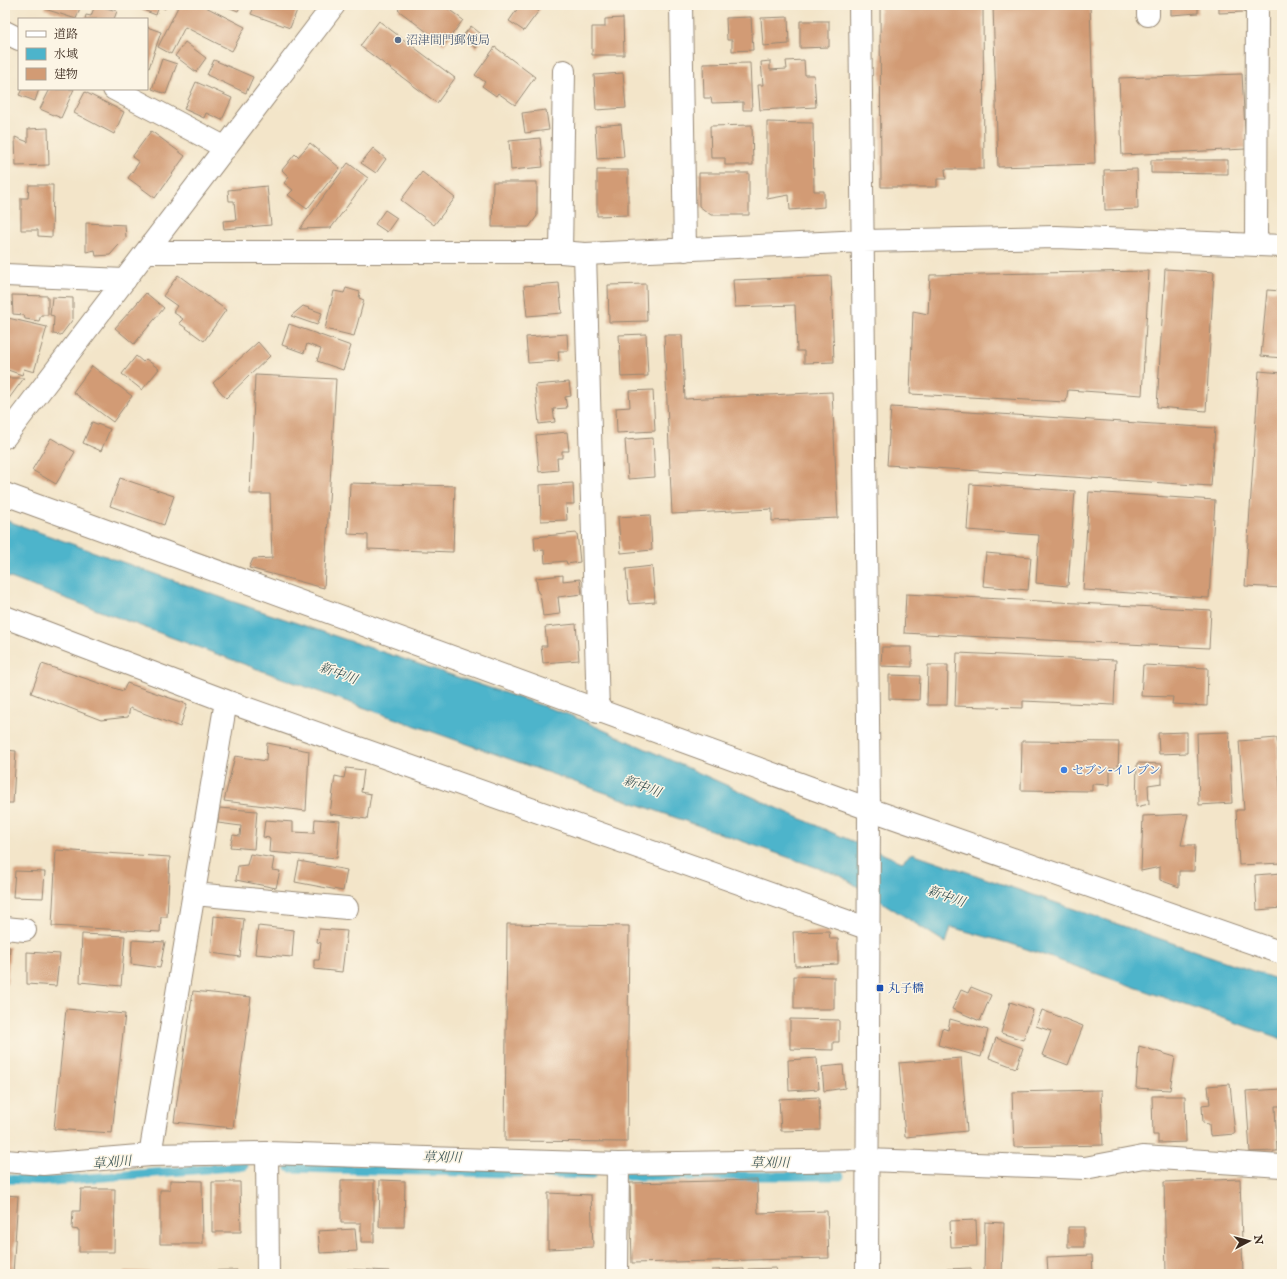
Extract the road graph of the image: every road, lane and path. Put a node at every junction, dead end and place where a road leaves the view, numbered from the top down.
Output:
1 (334, 5) edge
2 (681, 5) edge
3 (860, 5) edge
4 (1257, 5) edge
5 (5, 32) edge
6 (18, 38) edge
7 (564, 71) dead end
8 (116, 90) edge
9 (226, 148) junction
10 (862, 241) junction
11 (1256, 244) junction
12 (1282, 246) edge
13 (685, 250) junction
14 (147, 252) junction
15 (561, 252) junction
16 (585, 254) junction
17 (5, 275) edge
18 (125, 280) junction
19 (5, 438) edge
20 (5, 494) edge
21 (5, 617) edge
22 (226, 701) junction
23 (598, 712) junction
24 (870, 818) junction
25 (194, 894) junction
26 (347, 908) dead end
27 (869, 929) junction
28 (1282, 953) edge
29 (267, 1154) junction
30 (150, 1155) junction
31 (866, 1160) junction
32 (5, 1162) edge
33 (618, 1164) junction
34 (1282, 1166) edge
35 (268, 1274) edge
36 (617, 1274) edge
37 (867, 1274) edge

1 - 9 street
2 - 13 street
3 - 10 street
4 - 11 street
5 - 6 street
7 - 15 street
8 - 9 street
9 - 14 street
10 - 11 street
10 - 13 street
10 - 24 street
11 - 12 street
13 - 16 street
14 - 15 street
14 - 18 street
15 - 16 street
16 - 23 street
17 - 18 street
18 - 19 street
20 - 23 street
21 - 22 street
22 - 25 street
22 - 27 street
23 - 24 street
24 - 27 street
24 - 28 street
25 - 26 street
25 - 30 street
27 - 31 street
29 - 30 street
29 - 33 street
29 - 35 street
30 - 32 street
31 - 33 street
31 - 34 street
31 - 37 street
33 - 36 street

